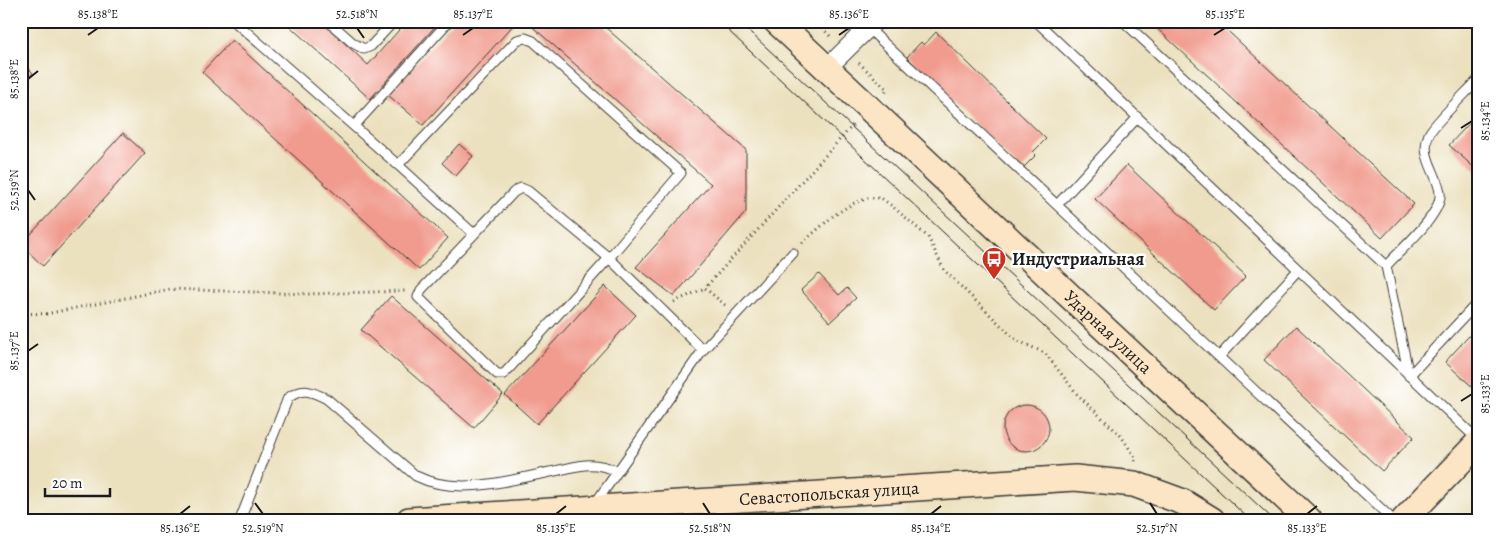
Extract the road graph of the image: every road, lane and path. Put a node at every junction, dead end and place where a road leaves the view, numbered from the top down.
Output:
1 (234, 21) edge
2 (328, 21) edge
3 (394, 21) edge
4 (450, 21) edge
5 (776, 21) edge
6 (815, 21) edge
7 (1122, 21) edge
8 (1041, 23) edge
9 (871, 25) edge
10 (845, 50) junction
11 (826, 69) junction
12 (1478, 80) edge
13 (869, 109) junction
14 (1137, 118) junction
15 (354, 126) junction
16 (398, 165) junction
17 (1057, 205) junction
18 (474, 234) junction
19 (793, 253) joint
20 (609, 258) junction
21 (1386, 266) junction
22 (1298, 270) junction
23 (705, 288) junction
24 (421, 290) junction
25 (1478, 302) edge
26 (661, 309) junction
27 (21, 313) edge
28 (736, 315) junction
29 (703, 350) junction
30 (1219, 356) junction
31 (1409, 376) junction
32 (1478, 442) edge
33 (617, 471) junction
34 (1134, 484) junction
35 (592, 507) junction
36 (240, 520) edge
37 (409, 520) edge
38 (1212, 520) edge
39 (1309, 520) edge
40 (1393, 520) edge
41 (1404, 520) edge

1 - 15 lane
2 - 3 lane
4 - 15 lane
5 - 11 street, Ударная улица
6 - 10 path
7 - 21 lane
8 - 14 lane
9 - 10 street
9 - 17 lane
10 - 11 street
10 - 13 path
11 - 13 street, Ударная улица
12 - 21 lane
13 - 23 path
13 - 39 street, Ударная улица
14 - 17 lane
14 - 22 lane
15 - 16 lane
16 - 18 lane
16 - 20 lane
17 - 30 lane
18 - 20 lane
18 - 24 lane
19 - 28 lane
19 - 34 path
20 - 24 lane
20 - 26 lane
21 - 31 lane
22 - 30 lane
22 - 31 lane
23 - 26 path
23 - 28 path
24 - 27 path
25 - 31 lane
26 - 29 lane
28 - 29 lane
29 - 33 lane
30 - 40 lane
31 - 32 lane
32 - 41 street
33 - 35 lane
33 - 36 lane
34 - 35 street, Севастопольская улица
34 - 38 street, Севастопольская улица
35 - 37 street, Севастопольская улица

